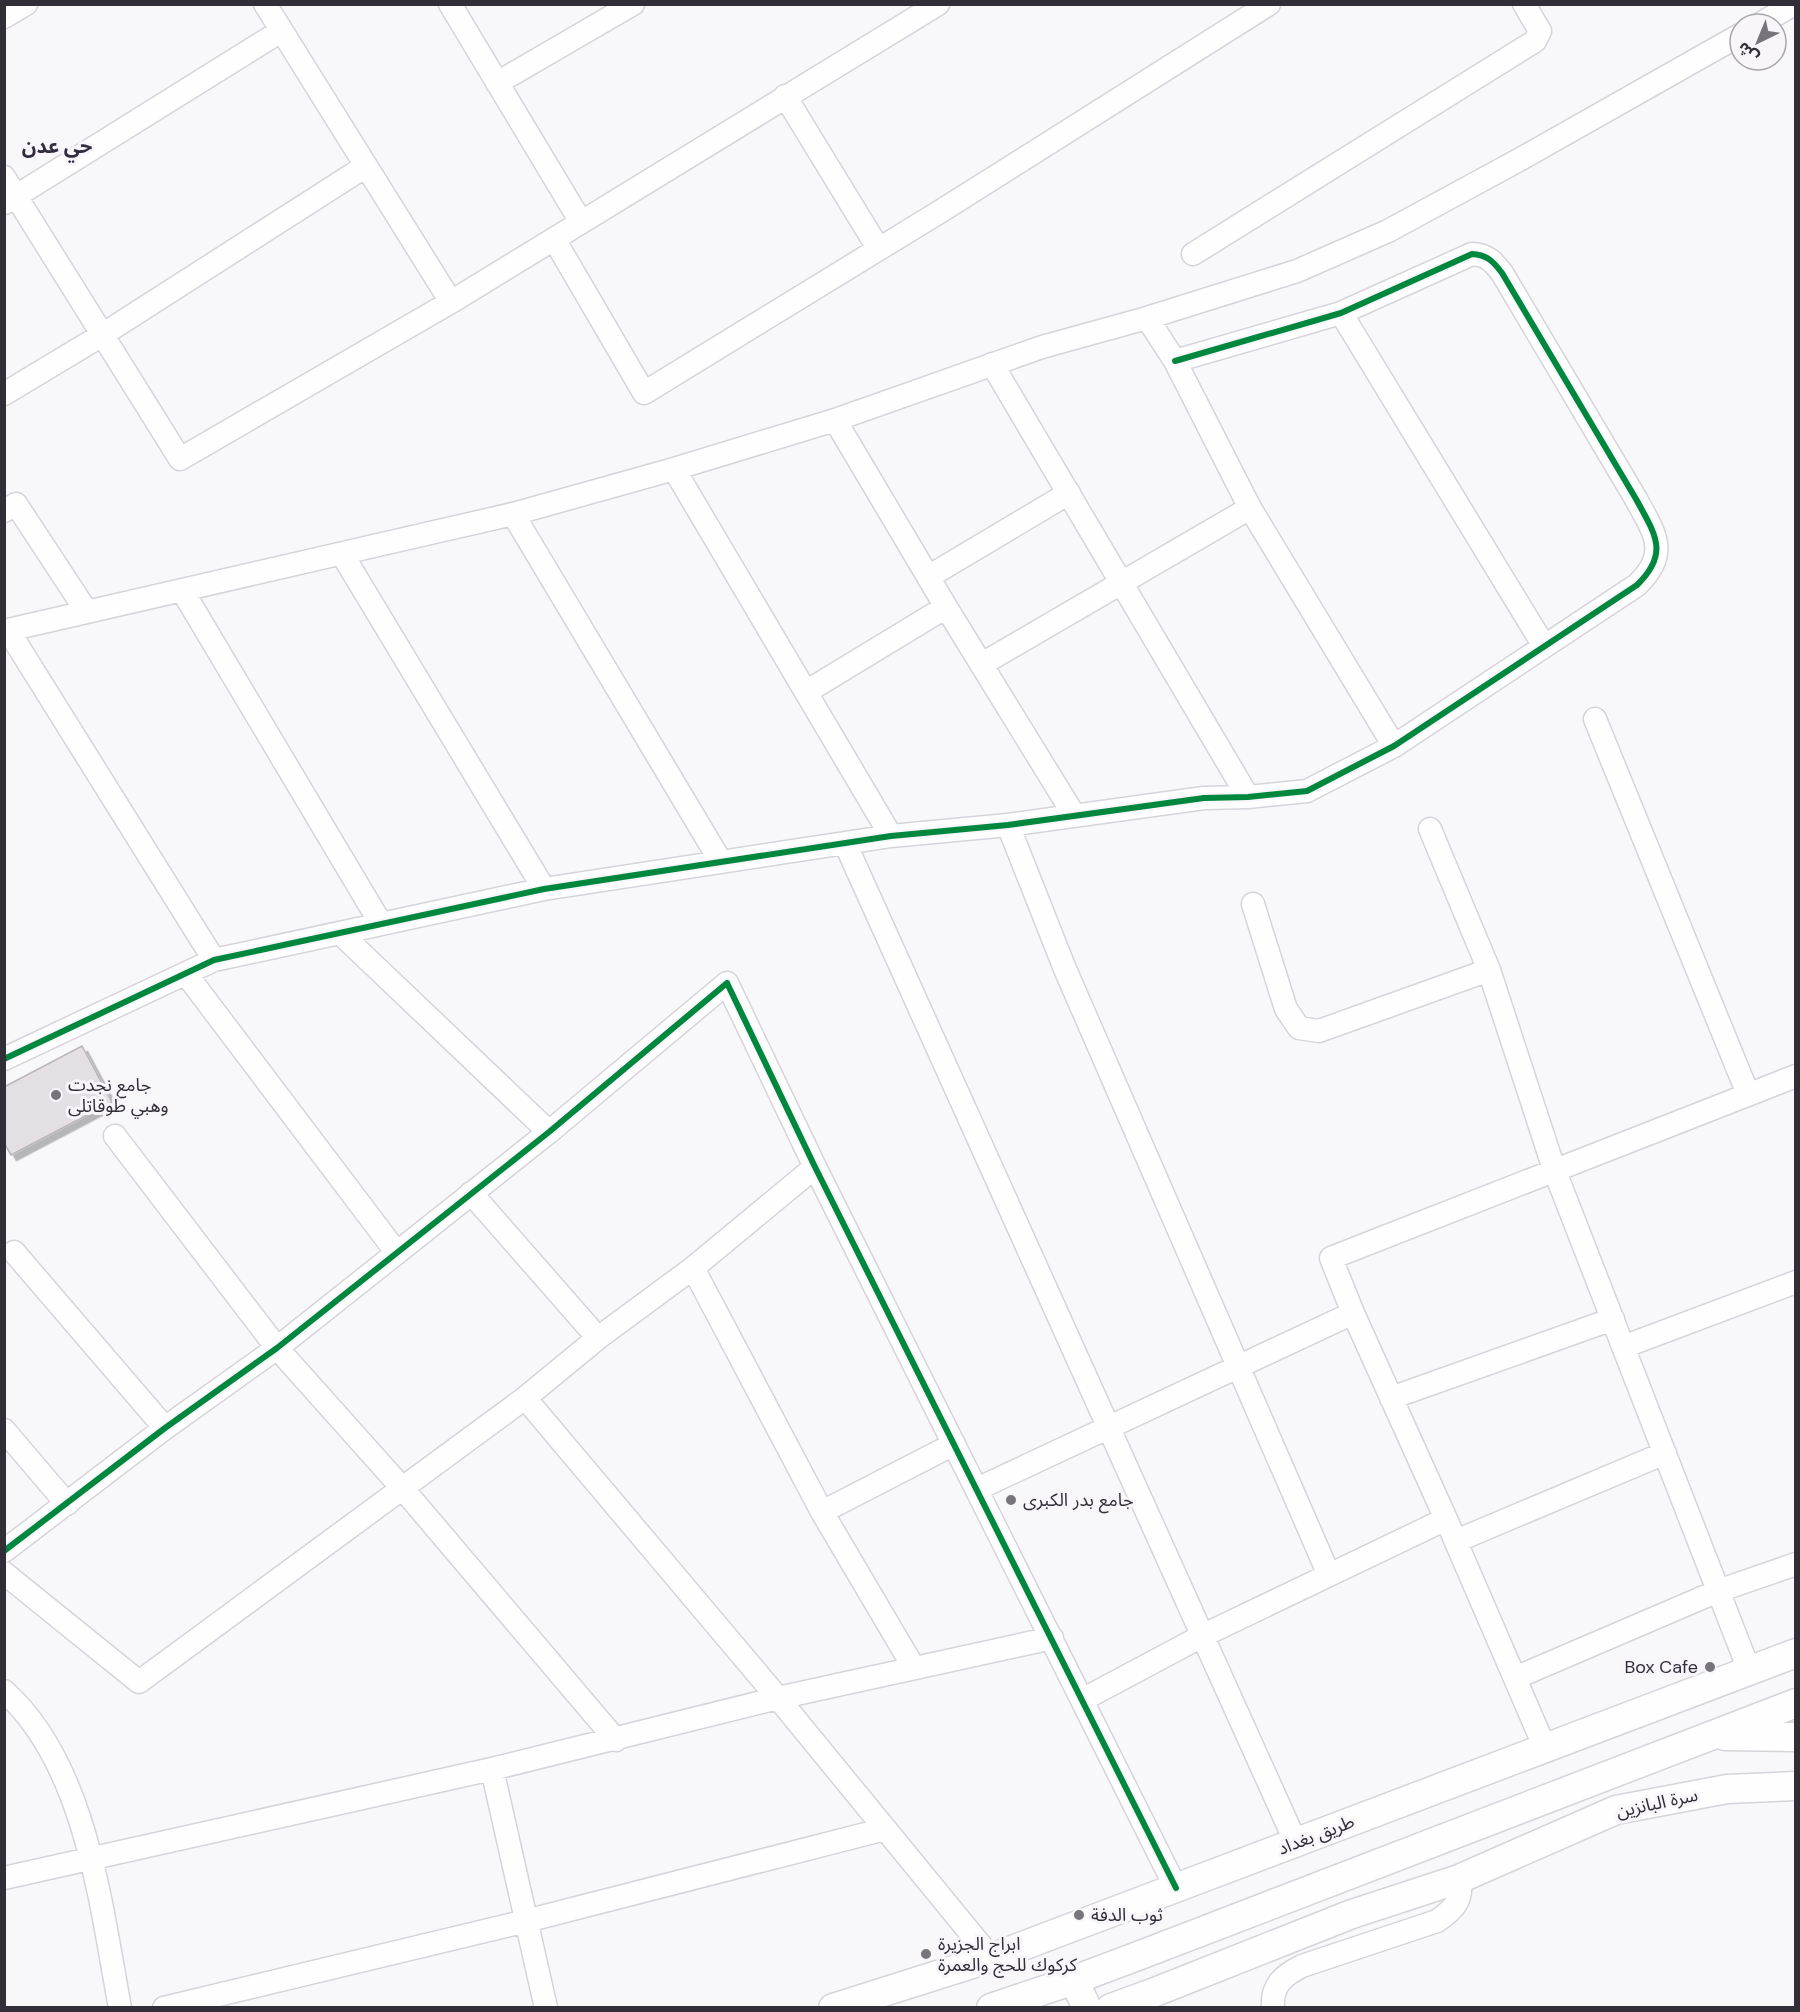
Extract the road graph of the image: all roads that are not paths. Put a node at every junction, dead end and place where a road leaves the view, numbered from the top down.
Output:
1 (26, 4) edge
2 (265, 4) edge
3 (450, 4) edge
4 (633, 4) edge
5 (938, 4) edge
6 (1269, 4) edge
7 (1524, 4) edge
8 (1794, 4) edge
9 (1780, 12) edge
10 (4, 18) edge
11 (281, 31) junction
12 (1728, 42) edge
13 (497, 83) junction
14 (785, 96) junction
15 (366, 166) junction
16 (4, 177) edge
17 (11, 200) edge
18 (581, 222) junction
19 (554, 239) junction
20 (878, 248) junction
21 (1194, 254) dead end
22 (451, 302) junction
23 (1341, 313) junction
24 (1147, 318) junction
25 (102, 335) junction
26 (1175, 361) junction
27 (992, 363) junction
28 (4, 394) edge
29 (835, 420) junction
30 (674, 469) junction
31 (1069, 493) junction
32 (1250, 508) junction
33 (4, 511) edge
34 (513, 514) junction
35 (342, 554) junction
36 (928, 577) junction
37 (1121, 582) junction
38 (182, 590) junction
39 (946, 607) junction
40 (87, 612) junction
41 (6, 630) edge
42 (1544, 646) junction
43 (982, 664) junction
44 (806, 692) junction
45 (1595, 719) dead end
46 (1394, 746) junction
47 (1248, 797) junction
48 (1074, 815) junction
49 (1008, 825) junction
50 (1430, 829) dead end
51 (891, 836) junction
52 (845, 843) junction
53 (721, 862) junction
54 (544, 889) junction
55 (1252, 904) dead end
56 (381, 924) junction
57 (340, 933) junction
58 (214, 960) junction
59 (1489, 970) junction
60 (186, 974) junction
61 (7, 1052) edge
62 (1796, 1076) edge
63 (1748, 1094) junction
64 (549, 1132) junction
65 (115, 1136) dead end
66 (815, 1167) junction
67 (1554, 1169) junction
68 (471, 1193) junction
69 (14, 1251) dead end
70 (397, 1253) junction
71 (693, 1268) junction
72 (1796, 1282) edge
73 (1353, 1313) junction
74 (1613, 1319) junction
75 (598, 1338) junction
76 (1623, 1347) junction
77 (277, 1348) junction
78 (1238, 1365) junction
79 (525, 1398) junction
80 (1391, 1398) junction
81 (1107, 1427) junction
82 (165, 1428) junction
83 (4, 1430) edge
84 (954, 1444) junction
85 (1665, 1453) junction
86 (977, 1489) junction
87 (403, 1490) junction
88 (67, 1504) junction
89 (822, 1512) junction
90 (1446, 1519) junction
91 (1456, 1540) junction
92 (4, 1551) edge
93 (1796, 1564) edge
94 (4, 1573) edge
95 (1329, 1575) junction
96 (1718, 1591) junction
97 (1202, 1636) junction
98 (1052, 1638) junction
99 (1796, 1653) edge
100 (914, 1668) junction
101 (1749, 1670) junction
102 (1515, 1678) junction
103 (4, 1690) edge
104 (778, 1698) junction
105 (1082, 1700) junction
106 (1796, 1703) edge
107 (1705, 1737) junction
108 (1796, 1737) edge
109 (616, 1740) junction
110 (1545, 1748) junction
111 (492, 1769) junction
112 (1796, 1786) edge
113 (885, 1829) junction
114 (1296, 1843) junction
115 (92, 1858) junction
116 (4, 1878) edge
117 (1460, 1879) junction
118 (1176, 1888) junction
119 (526, 1921) junction
120 (991, 1958) junction
121 (1074, 1980) junction
122 (1162, 1996) edge
123 (120, 2007) edge
124 (164, 2007) edge
125 (546, 2007) edge
126 (833, 2007) edge
127 (991, 2007) edge
128 (1087, 2007) edge
129 (1111, 2007) edge
130 (1273, 2007) edge

1 - 10 street
2 - 11 street
3 - 13 street
4 - 13 street
5 - 14 street
6 - 20 street
7 - 21 street
8 - 9 street
11 - 15 street
11 - 17 street
12 - 24 street
13 - 18 street
14 - 18 street
14 - 20 street
15 - 22 street
15 - 25 street
16 - 17 street
17 - 25 street
18 - 19 street
19 - 20 street
19 - 22 street
22 - 25 street
23 - 26 street
23 - 42 street
23 - 42 street
24 - 26 street
24 - 27 street
25 - 28 street
26 - 32 street
27 - 29 street
27 - 31 street
29 - 30 street
29 - 36 street
30 - 34 street
30 - 44 street
31 - 36 street
31 - 37 street
32 - 37 street
32 - 46 street
33 - 40 street
34 - 35 street
34 - 53 street
35 - 38 street
35 - 54 street
36 - 39 street
37 - 43 street
37 - 47 street
38 - 40 street
38 - 56 street
39 - 43 street
39 - 44 street
40 - 41 street
41 - 58 street
42 - 46 street
43 - 48 street
44 - 51 street
45 - 63 street
46 - 47 street
47 - 48 street
48 - 49 street
49 - 51 street
49 - 78 street
50 - 59 street
51 - 52 street
52 - 53 street
52 - 81 street
53 - 54 street
54 - 56 street
55 - 59 street
56 - 57 street
57 - 58 street
57 - 64 street
58 - 60 street
59 - 67 street
60 - 61 street
60 - 70 street
62 - 63 street
63 - 67 street
64 - 66 street
64 - 68 street
65 - 77 street
66 - 71 street
66 - 84 street
67 - 73 street
67 - 74 street
68 - 70 street
68 - 75 street
69 - 82 street
70 - 77 street
71 - 75 street
71 - 89 street
72 - 76 street
73 - 78 street
73 - 80 street
74 - 76 street
74 - 80 street
75 - 79 street
76 - 85 street
77 - 82 street
77 - 87 street
78 - 81 street
78 - 95 street
79 - 87 street
79 - 104 street
80 - 90 street
81 - 86 street
81 - 97 street
82 - 88 street
83 - 88 street
84 - 86 street
84 - 89 street
85 - 91 street
85 - 96 street
86 - 98 street
87 - 94 street
87 - 109 street
88 - 92 street
89 - 100 street
90 - 91 street
90 - 95 street
91 - 102 street
93 - 96 street
95 - 97 street
96 - 101 street
96 - 102 street
97 - 105 street
97 - 114 street
98 - 100 street
98 - 105 street
99 - 101 main road, طريق بغداد
100 - 104 street
101 - 110 main road, طريق بغداد
102 - 110 street
103 - 115 street
104 - 109 street
104 - 113 street
105 - 118 street
106 - 107 main road
107 - 108 main road
107 - 121 main road
109 - 111 street
110 - 114 main road, طريق بغداد
111 - 115 street
111 - 119 street
112 - 117 main road, سرة البانزين
113 - 119 street
113 - 120 street
114 - 118 main road, طريق بغداد
115 - 116 street
115 - 123 street
117 - 122 main road, سرة البانزين
117 - 130 street
118 - 120 main road, طريق بغداد
119 - 124 street
119 - 125 street
120 - 126 main road, طريق بغداد
121 - 127 main road
121 - 128 main road
122 - 129 main road, سرة البانزين

